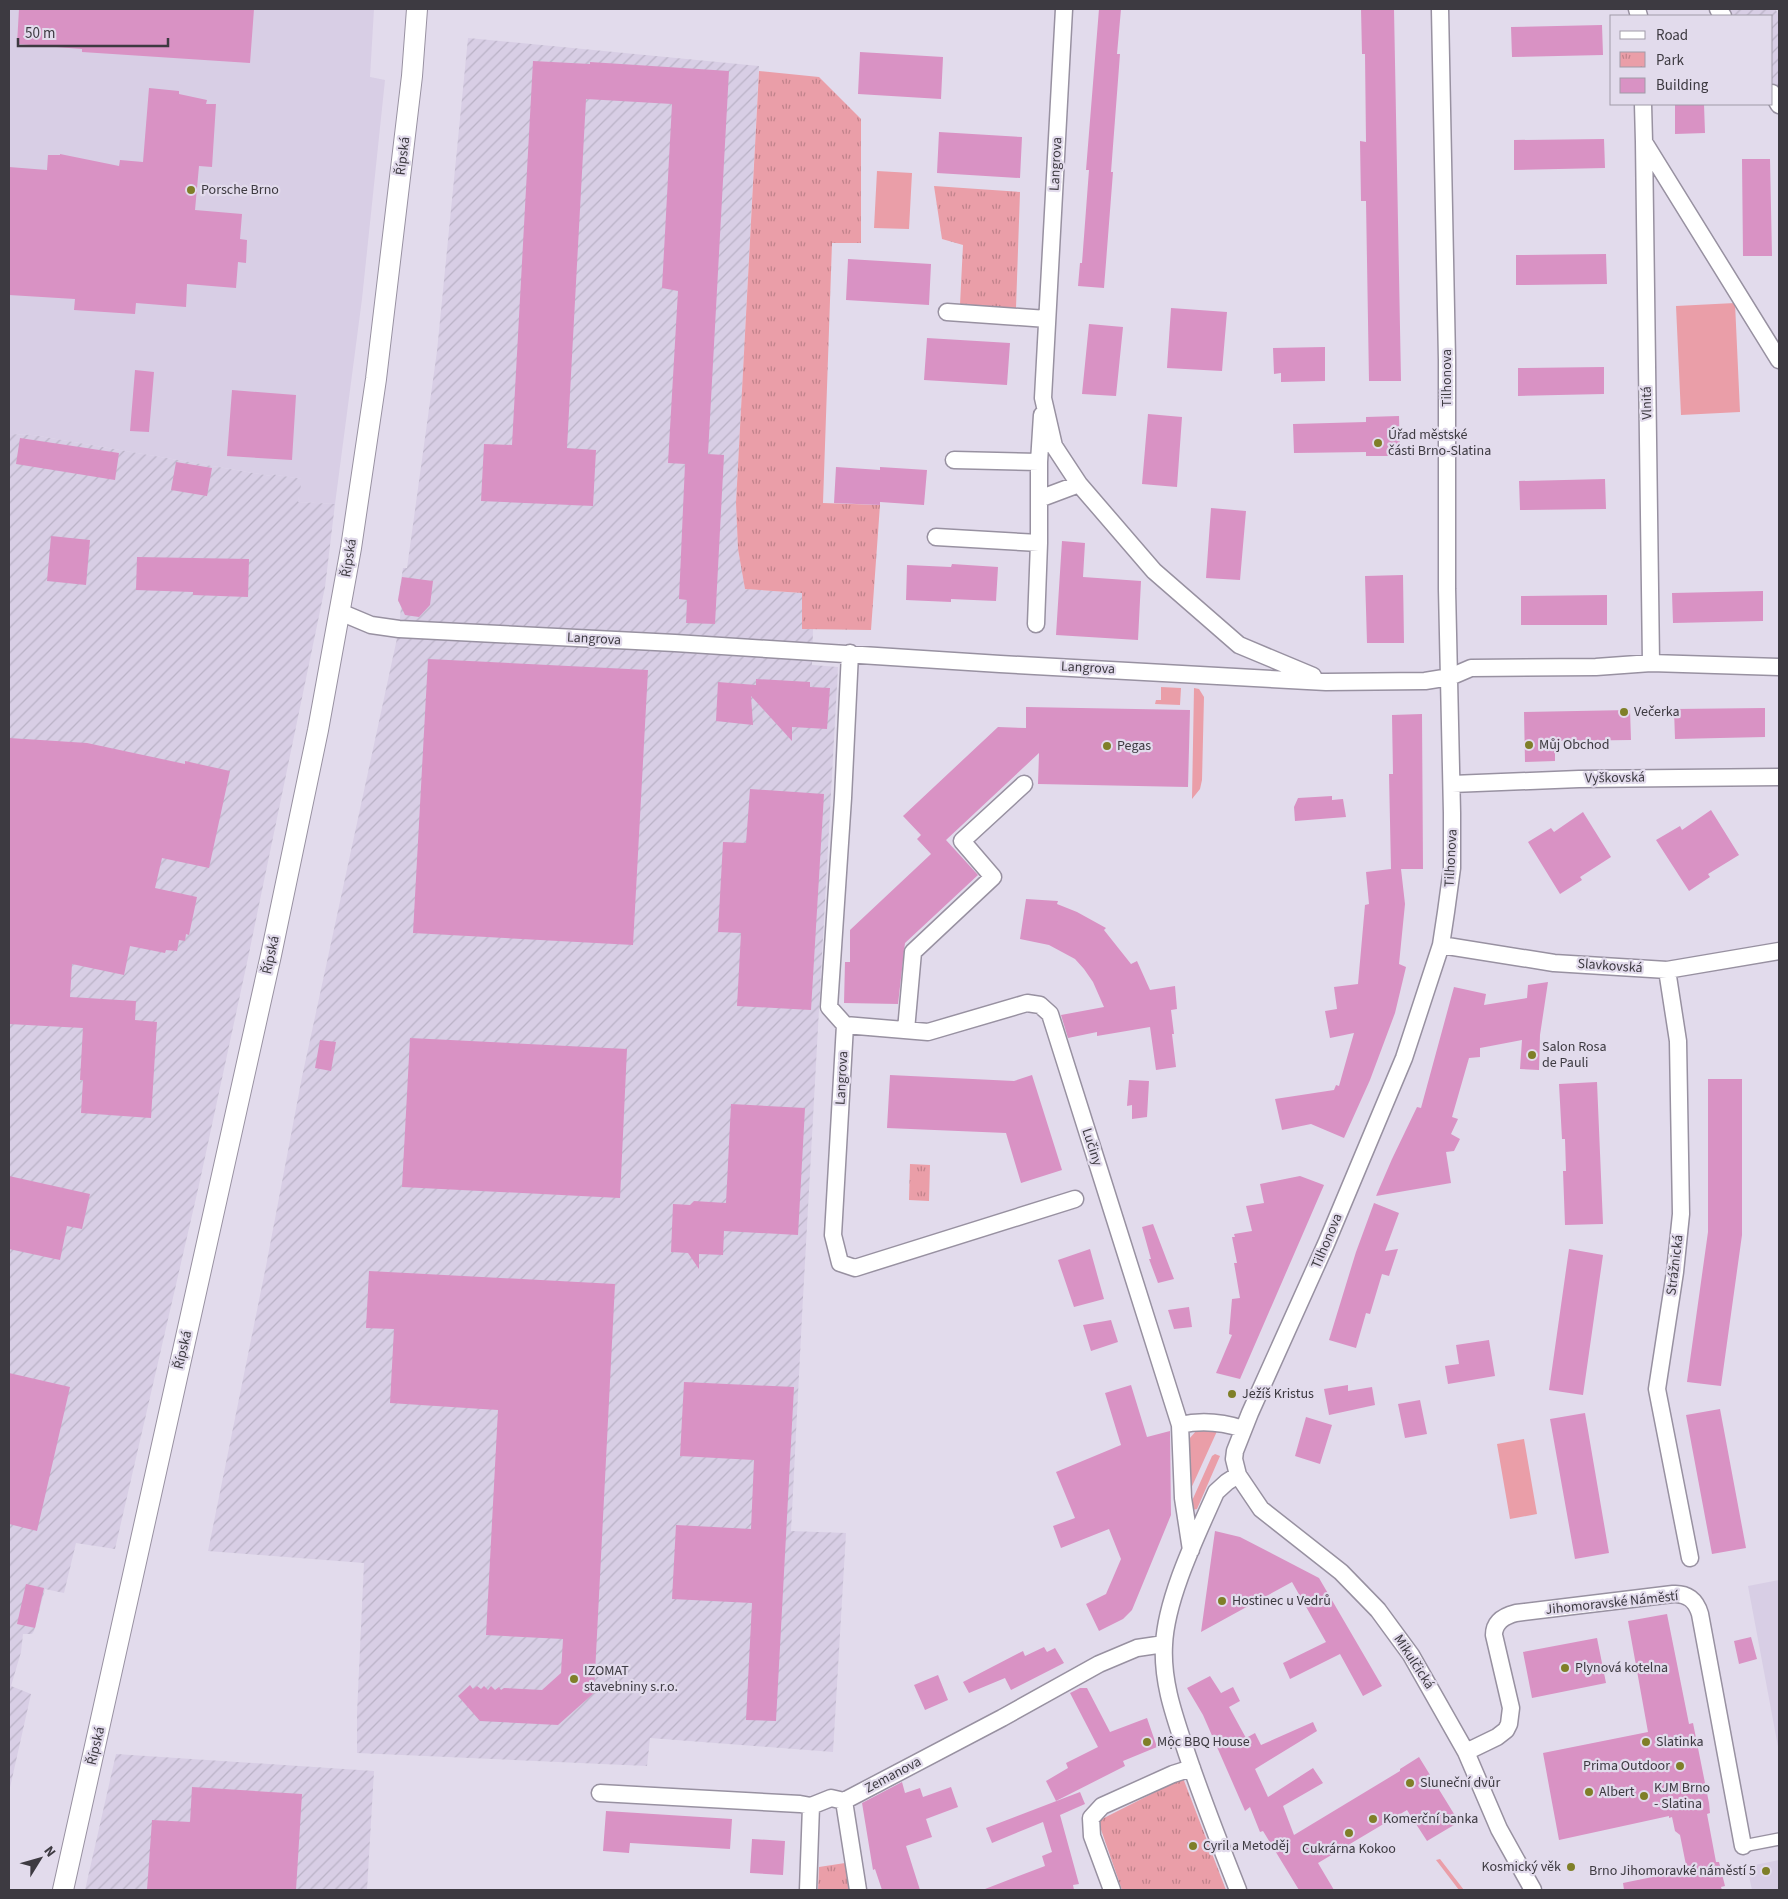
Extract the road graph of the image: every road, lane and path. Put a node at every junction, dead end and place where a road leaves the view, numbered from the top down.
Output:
1 (417, 9) edge
2 (1064, 9) edge
3 (1440, 9) edge
4 (1643, 105) edge
5 (1644, 142) junction
6 (947, 312) dead end
7 (1047, 319) junction
8 (1779, 360) edge
9 (1043, 398) junction
10 (954, 460) dead end
11 (1039, 462) junction
12 (1079, 484) junction
13 (1039, 499) junction
14 (936, 537) dead end
15 (1039, 543) junction
16 (340, 612) junction
17 (1036, 624) dead end
18 (850, 653) junction
19 (1651, 663) junction
20 (1779, 667) edge
21 (1450, 677) junction
22 (1326, 682) junction
23 (1779, 777) edge
24 (1024, 784) dead end
25 (1452, 784) junction
26 (1441, 945) junction
27 (1779, 951) edge
28 (1667, 970) junction
29 (845, 1025) junction
30 (906, 1030) junction
31 (1075, 1199) dead end
32 (1180, 1425) junction
33 (1243, 1429) junction
34 (1238, 1475) junction
35 (1191, 1550) junction
36 (1690, 1558) dead end
37 (1164, 1644) junction
38 (1466, 1752) junction
39 (1192, 1768) junction
40 (600, 1793) dead end
41 (844, 1801) junction
42 (811, 1806) junction
43 (1779, 1838) edge
44 (1743, 1846) joint
45 (63, 1890) edge
46 (808, 1890) edge
47 (858, 1890) edge
48 (1112, 1890) edge
49 (1238, 1890) edge
50 (1533, 1890) edge

1 - 16 street, Řípská
2 - 7 street, Langrova
3 - 21 street, Tilhonova
4 - 5 street, Vlnitá
5 - 8 street
5 - 19 street, Vlnitá
6 - 7 street
7 - 9 street, Langrova
9 - 11 street, Langrova
9 - 12 street, Langrova
10 - 11 street
11 - 13 street, Langrova
12 - 13 street
12 - 22 street, Langrova
13 - 15 street, Langrova
14 - 15 street
15 - 17 street, Langrova
16 - 18 street, Langrova
16 - 45 street, Řípská
18 - 22 street, Langrova
18 - 29 street
19 - 20 street
19 - 21 street
21 - 22 street, Langrova
21 - 25 street, Tilhonova
23 - 25 street, Vyškovská
24 - 30 street
25 - 26 street, Tilhonova
26 - 28 street, Slavkovská
26 - 33 street, Tilhonova
27 - 28 street, Slavkovská
28 - 36 street, Strážnická
29 - 30 street, Lučiny
29 - 31 street, Langrova
30 - 32 street, Lučiny
32 - 33 street
32 - 35 street, Lučiny
33 - 34 street, Tilhonova
34 - 35 street
34 - 38 street, Mikulčická
35 - 37 street
37 - 39 street
37 - 41 street, Zemanova
38 - 44 street, Jihomoravské Náměstí
38 - 50 street, Mikulčická
39 - 48 street
39 - 49 street
40 - 42 street, Zemanova
41 - 42 street, Zemanova
41 - 47 street
42 - 46 street
43 - 44 street

